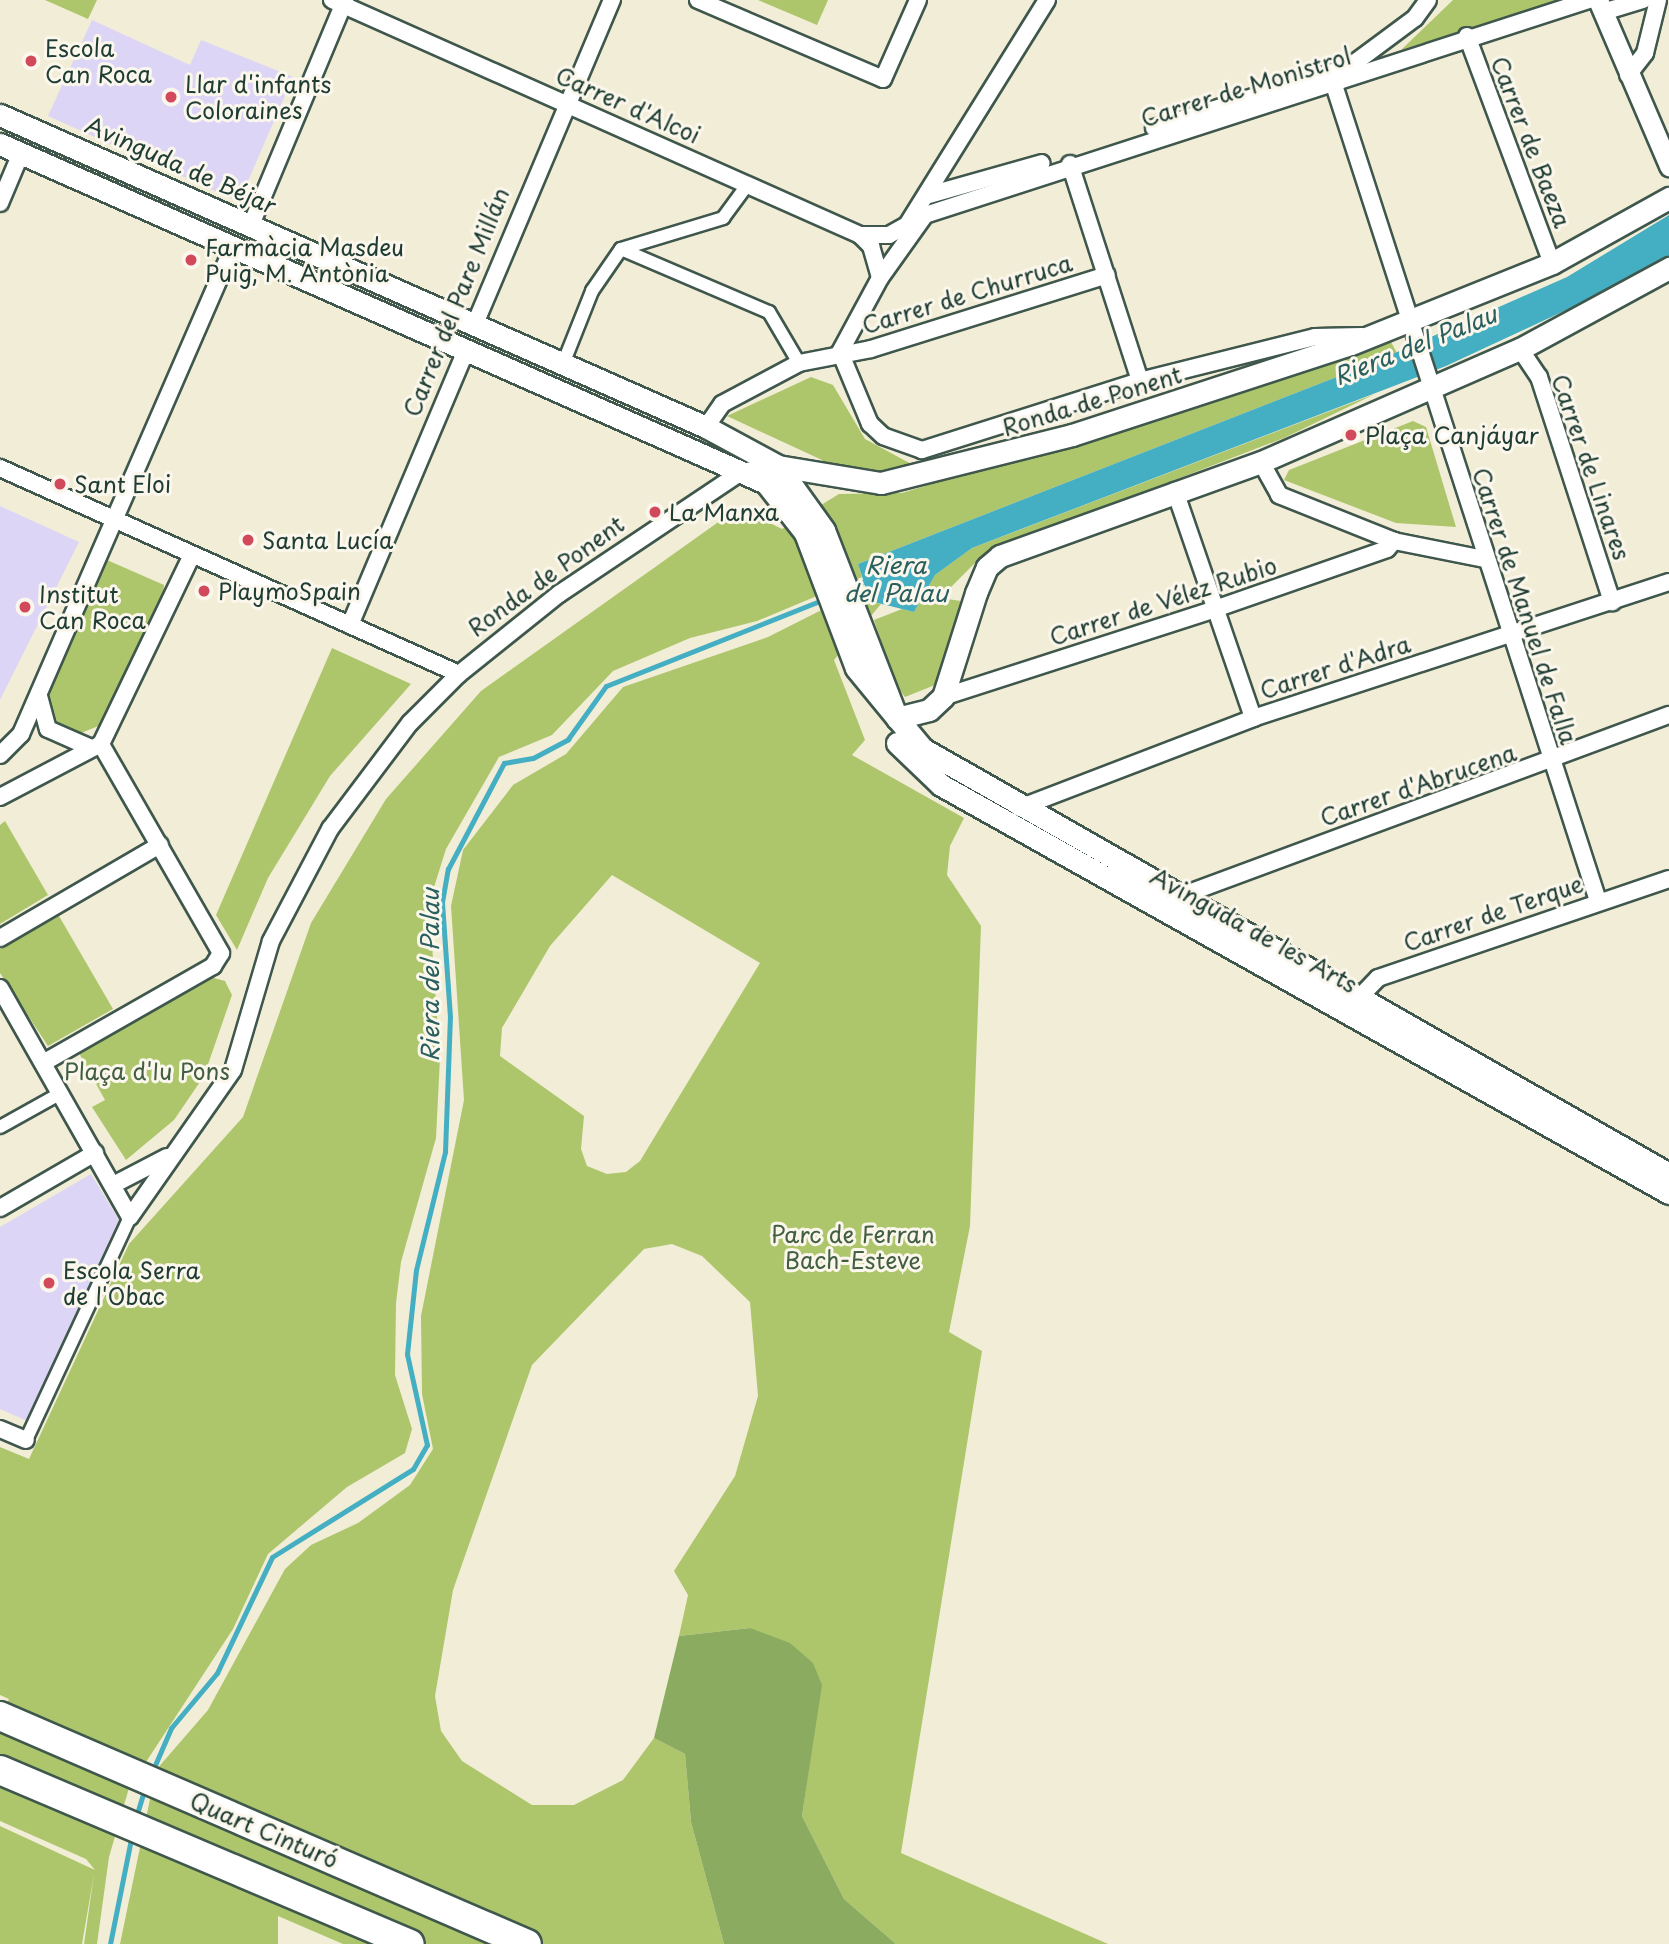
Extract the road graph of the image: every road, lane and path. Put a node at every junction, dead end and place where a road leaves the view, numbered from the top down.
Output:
1 (612, 0) edge
2 (698, 0) edge
3 (918, 0) edge
4 (1047, 0) edge
5 (1428, 0) edge
6 (1643, 0) edge
7 (1658, 0) edge
8 (340, 2) edge
9 (1596, 4) edge
10 (1467, 36) junction
11 (1628, 75) junction
12 (1334, 85) junction
13 (567, 103) junction
14 (0, 114) edge
15 (0, 144) edge
16 (21, 153) junction
17 (1665, 157) edge
18 (1070, 164) junction
19 (748, 184) junction
20 (929, 195) junction
21 (1669, 198) edge
22 (0, 203) edge
23 (251, 225) junction
24 (860, 235) junction
25 (233, 247) junction
26 (621, 249) junction
27 (1552, 263) junction
28 (1669, 268) edge
29 (1107, 275) junction
30 (880, 278) junction
31 (1409, 319) junction
32 (475, 324) junction
33 (1362, 337) junction
34 (1520, 349) junction
35 (466, 350) junction
36 (840, 352) junction
37 (799, 363) junction
38 (562, 364) junction
39 (1140, 381) junction
40 (1431, 386) junction
41 (582, 401) junction
42 (685, 418) junction
43 (709, 420) junction
44 (1261, 462) junction
45 (778, 466) junction
46 (0, 468) edge
47 (741, 472) junction
48 (1175, 491) junction
49 (115, 520) junction
50 (814, 532) junction
51 (1394, 541) junction
52 (192, 555) junction
53 (1484, 559) junction
54 (1669, 582) edge
55 (1612, 602) junction
56 (1212, 610) junction
57 (350, 625) junction
58 (1510, 633) junction
59 (856, 642) junction
60 (856, 668) junction
61 (459, 674) junction
62 (38, 694) junction
63 (921, 710) junction
64 (1669, 715) edge
65 (1253, 718) junction
66 (95, 746) junction
67 (0, 755) edge
68 (934, 756) junction
69 (1552, 763) junction
70 (0, 797) edge
71 (1019, 808) junction
72 (160, 845) junction
73 (1669, 879) edge
74 (1178, 897) junction
75 (1598, 901) junction
76 (0, 938) edge
77 (0, 988) edge
78 (5, 1006) edge
79 (1352, 1006) junction
80 (43, 1063) junction
81 (61, 1093) junction
82 (0, 1127) edge
83 (95, 1153) junction
84 (171, 1155) junction
85 (1669, 1174) edge
86 (113, 1185) junction
87 (1669, 1193) edge
88 (0, 1208) edge
89 (130, 1216) junction
90 (0, 1429) edge
91 (26, 1440) joint
92 (0, 1716) edge
93 (0, 1770) edge
94 (410, 1944) edge
95 (527, 1944) edge

1 - 13 street, Carrer del Pare Millán
2 - 3 street
4 - 20 street
5 - 20 street, Carrer de Monistrol
6 - 9 street, Carrer de Monistrol
7 - 11 street
8 - 13 street, Carrer d'Alcoi
8 - 23 street
9 - 10 street, Carrer de Monistrol
9 - 11 street
10 - 12 street, Carrer de Monistrol
10 - 27 street, Carrer de Baeza
11 - 17 street
12 - 18 street, Carrer de Monistrol
12 - 31 street, Carrer de Manuel de Falla
13 - 19 street, Carrer d'Alcoi
13 - 32 street, Carrer del Pare Millán
14 - 23 main road, Avinguda de Béjar
15 - 16 main road, Avinguda de Béjar
16 - 22 street
16 - 25 main road, Avinguda de Béjar
18 - 29 street
18 - 30 street, Carrer de Monistrol
19 - 24 street, Carrer d'Alcoi
19 - 26 street
20 - 24 street
21 - 27 main road, Ronda de Ponent
23 - 32 main road, Avinguda de Béjar
24 - 30 street
25 - 35 main road, Avinguda de Béjar
25 - 49 street
26 - 37 street
26 - 38 street
27 - 31 main road, Ronda de Ponent
28 - 34 main road
29 - 36 street, Carrer de Churruca
29 - 39 street
30 - 36 street
31 - 33 main road, Ronda de Ponent
31 - 40 street, Carrer de Manuel de Falla
32 - 35 main road, Carrer del Pare Millán
32 - 38 main road, Avinguda de Béjar
33 - 39 street, Ronda de Ponent
33 - 45 main road, Ronda de Ponent
34 - 40 main road
34 - 55 street, Carrer de Linares
35 - 41 main road, Avinguda de Béjar
35 - 57 street, Carrer del Pare Millán
36 - 37 street, Carrer de Churruca
36 - 39 street, Ronda de Ponent
37 - 43 street, Carrer de Churruca
38 - 42 main road, Avinguda de Béjar
40 - 44 main road
40 - 53 street, Carrer de Manuel de Falla
41 - 42 main road, Avinguda de Béjar
41 - 47 main road, Avinguda de Béjar
42 - 43 main road, Avinguda de Béjar
43 - 45 main road, Avinguda de Béjar
44 - 48 main road
44 - 51 street
45 - 47 street, Ronda de Ponent
45 - 50 main road, Avinguda de Béjar
46 - 49 street
47 - 50 main road, Avinguda de Béjar
47 - 61 street, Ronda de Ponent
48 - 56 street
48 - 63 main road
49 - 52 street
49 - 62 street
50 - 59 main road
51 - 53 street
51 - 56 street, Carrer de Vélez Rubio
52 - 57 street
52 - 66 street
53 - 58 street, Carrer de Manuel de Falla
54 - 55 street, Carrer d'Adra
55 - 58 street, Carrer d'Adra
56 - 63 street, Carrer de Vélez Rubio
56 - 65 street
57 - 61 street
58 - 65 street, Carrer d'Adra
58 - 69 street, Carrer de Manuel de Falla
59 - 60 main road
59 - 63 main road
60 - 63 main road
60 - 79 main road, Avinguda de les Arts
61 - 84 street, Ronda de Ponent
62 - 66 street
62 - 67 street
63 - 68 main road, Avinguda de les Arts
63 - 68 main road
64 - 69 street, Carrer d'Abrucena
65 - 71 street, Carrer d'Adra
66 - 70 street
66 - 72 street
68 - 71 main road, Avinguda de les Arts
69 - 74 street, Carrer d'Abrucena
69 - 75 street, Carrer de Manuel de Falla
71 - 74 main road, Avinguda de les Arts
72 - 76 street
72 - 80 street
73 - 75 street, Carrer de Terque
74 - 79 main road, Avinguda de les Arts
75 - 79 street, Carrer de Terque
77 - 78 street
78 - 80 street
79 - 85 main road, Avinguda de les Arts
79 - 87 main road, Avinguda de les Arts
80 - 81 street
81 - 82 street
81 - 83 street
83 - 86 street
83 - 88 street
84 - 86 street, Ronda de Ponent
84 - 89 street, Ronda de Ponent
86 - 89 street
89 - 91 street, Ronda de Ponent
90 - 91 street
92 - 95 highway, Quart Cinturó
93 - 94 highway, Quart Cinturó

